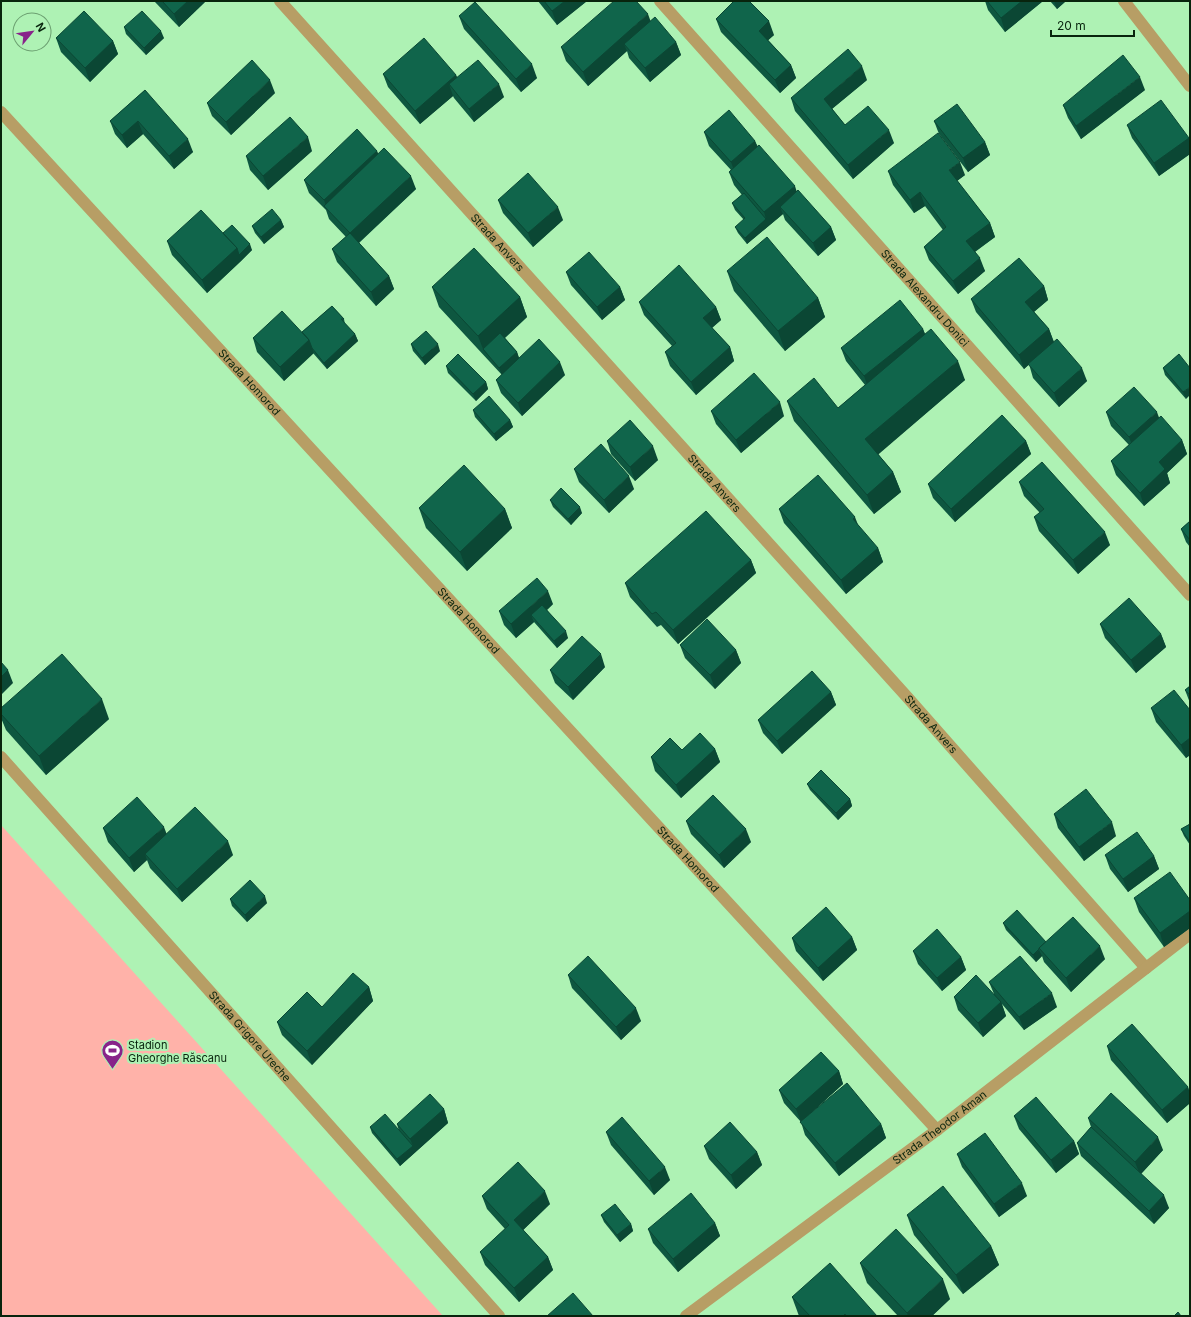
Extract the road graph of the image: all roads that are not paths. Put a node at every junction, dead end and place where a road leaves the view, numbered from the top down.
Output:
1 (280, 1) edge
2 (660, 1) edge
3 (1124, 1) edge
4 (1190, 86) edge
5 (1, 112) edge
6 (1190, 595) edge
7 (1, 757) edge
8 (1190, 934) edge
9 (1146, 968) junction
10 (937, 1130) junction
11 (499, 1316) edge
12 (686, 1316) edge

1 - 9 street, Strada Anvers
2 - 6 street, Strada Alexandru Donici
3 - 4 street
5 - 10 street, Strada Homorod
7 - 11 street, Strada Grigore Ureche
8 - 9 street, Strada Theodor Aman
9 - 10 street, Strada Theodor Aman
10 - 12 street, Strada Theodor Aman

